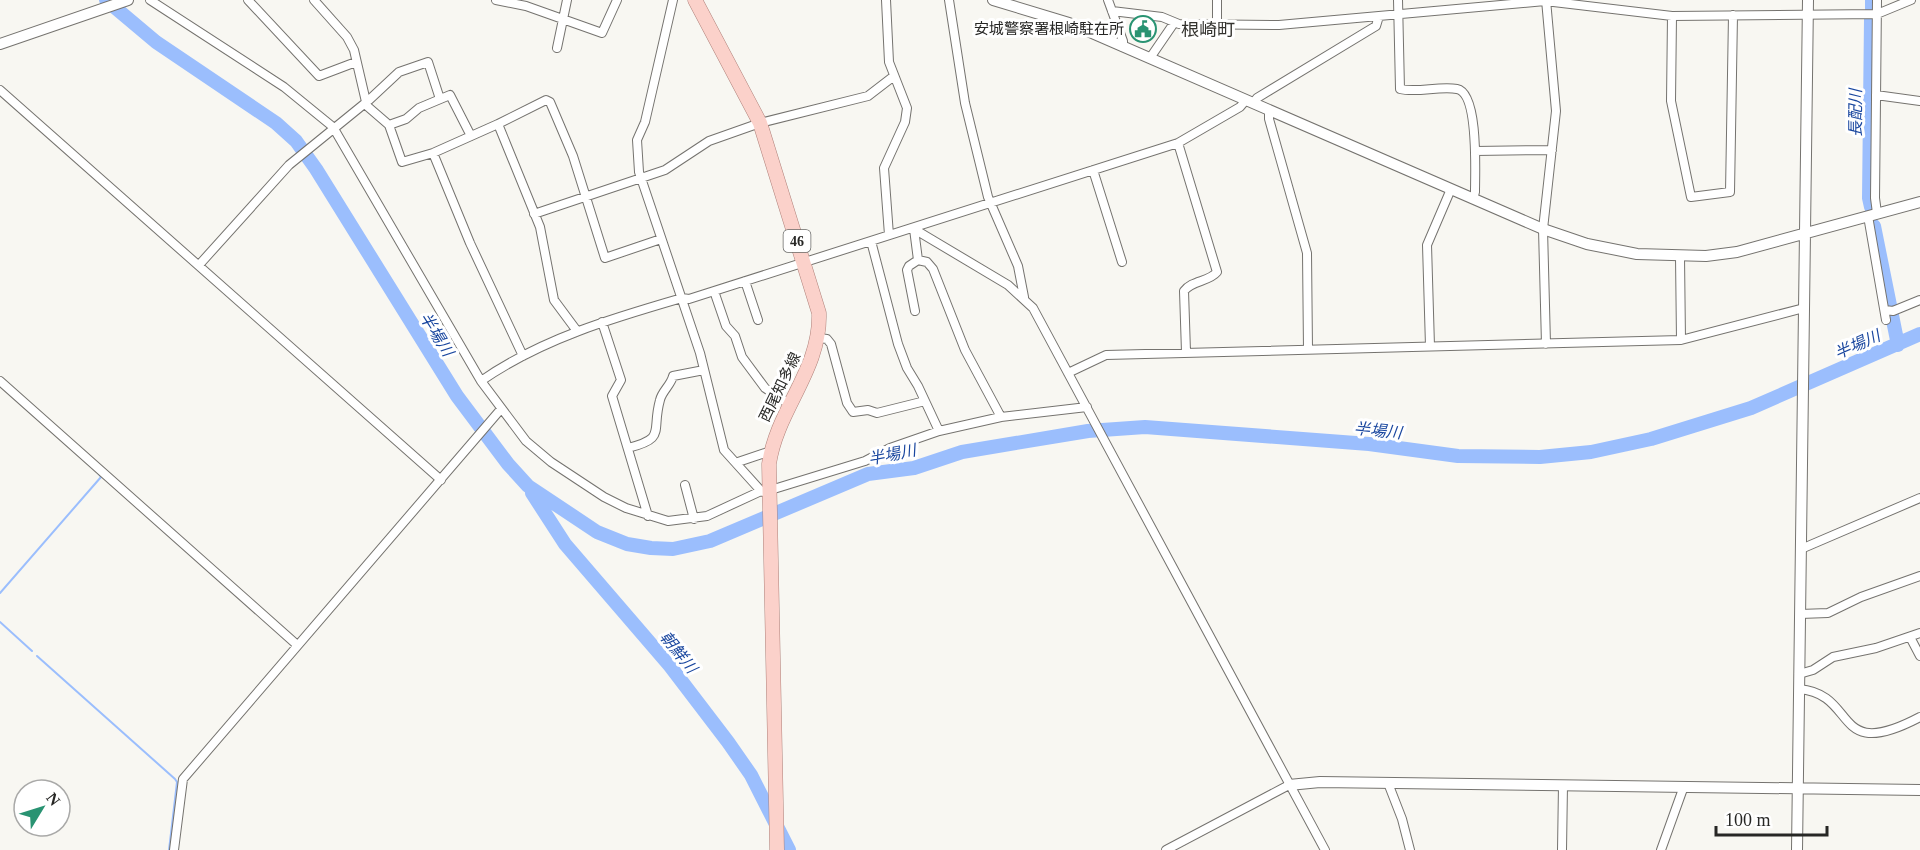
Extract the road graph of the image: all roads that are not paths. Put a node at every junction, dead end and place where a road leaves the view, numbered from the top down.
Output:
1 (128, 0) edge
2 (150, 0) edge
3 (248, 0) edge
4 (314, 0) edge
5 (496, 0) edge
6 (567, 0) edge
7 (617, 0) edge
8 (673, 0) edge
9 (695, 0) edge
10 (886, 0) edge
11 (949, 0) edge
12 (993, 0) edge
13 (1108, 0) edge
14 (1217, 0) edge
15 (1398, 0) edge
16 (1808, 0) edge
17 (1877, 0) edge
18 (1911, 0) edge
19 (1545, 1) edge
20 (527, 3) edge
21 (1112, 11) junction
22 (1398, 14) junction
23 (1808, 14) junction
24 (1877, 14) junction
25 (1734, 15) junction
26 (1379, 16) junction
27 (1672, 16) junction
28 (562, 18) junction
29 (1174, 23) junction
30 (1217, 24) junction
31 (0, 44) edge
32 (1123, 47) junction
33 (557, 48) dead end
34 (1150, 58) junction
35 (356, 62) junction
36 (894, 76) junction
37 (0, 90) edge
38 (1876, 95) junction
39 (440, 99) junction
40 (1920, 100) edge
41 (366, 102) junction
42 (1250, 102) junction
43 (1269, 111) junction
44 (760, 123) junction
45 (389, 124) junction
46 (498, 124) junction
47 (331, 129) junction
48 (471, 136) junction
49 (1178, 142) junction
50 (1552, 150) junction
51 (1474, 151) junction
52 (433, 153) junction
53 (1093, 170) junction
54 (641, 178) junction
55 (1451, 189) junction
56 (586, 197) junction
57 (1473, 199) junction
58 (991, 202) junction
59 (1920, 202) edge
60 (534, 214) junction
61 (1873, 215) junction
62 (914, 229) junction
63 (1543, 229) junction
64 (1805, 234) junction
65 (889, 235) junction
66 (661, 240) junction
67 (871, 241) junction
68 (1680, 256) junction
69 (918, 260) junction
70 (803, 262) junction
71 (1122, 262) dead end
72 (199, 265) junction
73 (746, 281) junction
74 (714, 291) junction
75 (1024, 297) junction
76 (682, 298) junction
77 (1920, 300) edge
78 (1804, 308) junction
79 (915, 311) dead end
80 (758, 320) dead end
81 (602, 322) junction
82 (577, 331) junction
83 (819, 338) junction
84 (1681, 340) junction
85 (1546, 344) junction
86 (1430, 346) junction
87 (1308, 349) junction
88 (1186, 352) junction
89 (523, 356) junction
90 (704, 370) junction
91 (1068, 372) junction
92 (0, 381) edge
93 (481, 381) junction
94 (925, 401) junction
95 (789, 404) junction
96 (1089, 409) junction
97 (500, 410) junction
98 (1001, 417) junction
99 (939, 431) junction
100 (628, 448) junction
101 (771, 451) junction
102 (738, 462) junction
103 (441, 480) junction
104 (685, 485) dead end
105 (766, 495) junction
106 (1920, 498) edge
107 (648, 516) junction
108 (694, 519) junction
109 (1801, 549) junction
110 (1920, 576) edge
111 (1800, 614) junction
112 (1920, 633) edge
113 (1910, 637) junction
114 (296, 644) junction
115 (1920, 656) edge
116 (1799, 674) junction
117 (1799, 689) junction
118 (1920, 717) edge
119 (1388, 783) junction
120 (1289, 785) junction
121 (1563, 785) junction
122 (1684, 786) junction
123 (1798, 788) junction
124 (1920, 790) edge
125 (174, 850) edge
126 (777, 850) edge
127 (1166, 850) edge
128 (1325, 850) edge
129 (1410, 850) edge
130 (1562, 850) edge
131 (1661, 850) edge
132 (1797, 850) edge

1 - 31 street
2 - 47 street
3 - 35 street
4 - 35 street
5 - 20 street
6 - 28 street
7 - 28 street
8 - 54 street
9 - 44 main road, 西尾知多線 / 46
10 - 36 street
11 - 58 street
12 - 32 street
13 - 21 street
14 - 30 street
15 - 22 street
16 - 23 street
17 - 24 street
18 - 24 street
19 - 22 street
19 - 27 street
19 - 50 street
20 - 28 street
21 - 29 street
21 - 32 street
22 - 26 street
22 - 51 street
23 - 24 street
23 - 25 street
23 - 64 street
24 - 38 street
25 - 27 street
25 - 27 street
26 - 30 street
26 - 42 street
28 - 33 street
29 - 30 street
29 - 34 street
32 - 34 street
34 - 42 street
35 - 41 street
36 - 44 street
36 - 65 street
37 - 72 street
38 - 40 street
38 - 61 street
39 - 41 street
39 - 45 street
39 - 48 street
41 - 45 street
41 - 47 street
42 - 43 street
42 - 49 street
43 - 55 street
43 - 87 street
44 - 54 street
44 - 70 main road, 西尾知多線 / 46
45 - 52 street
46 - 48 street
46 - 56 street
46 - 60 street
47 - 72 street
47 - 93 street
48 - 52 street
49 - 53 street
49 - 88 street
50 - 51 street
50 - 63 street
51 - 57 street
52 - 89 street
53 - 58 street
53 - 71 street
54 - 56 street
54 - 66 street
55 - 57 street
55 - 86 street
56 - 60 street
56 - 66 street
57 - 63 street
58 - 62 street
58 - 75 street
59 - 61 street
60 - 82 street
61 - 64 street
61 - 77 street
62 - 65 street
62 - 69 street
62 - 75 street
63 - 68 street
63 - 85 street
64 - 68 street
64 - 78 street
65 - 67 street
66 - 76 street
67 - 70 street
67 - 94 street
68 - 84 street
69 - 79 street
69 - 98 street
70 - 73 street
70 - 83 main road, 西尾知多線 / 46
72 - 103 street
73 - 74 street
73 - 80 street
74 - 76 street
74 - 95 street
75 - 91 street
76 - 81 street
76 - 90 street
78 - 84 street
78 - 109 street
81 - 82 street
81 - 100 street
82 - 89 street
83 - 94 street
83 - 95 main road, 西尾知多線 / 46
84 - 85 street
85 - 86 street
86 - 87 street
87 - 88 street
88 - 91 street
89 - 93 street
90 - 100 street
90 - 102 street
91 - 96 street
92 - 114 street
93 - 97 street
94 - 99 street
95 - 101 main road, 西尾知多線 / 46
96 - 98 street
96 - 120 street
97 - 103 street
97 - 107 street
98 - 99 street
99 - 105 street
100 - 107 street
101 - 102 street
101 - 105 main road, 西尾知多線 / 46
102 - 105 street
103 - 114 street
104 - 108 street
105 - 108 street
105 - 126 main road, 西尾知多線 / 46
106 - 109 street
107 - 108 street
109 - 111 street
110 - 111 street
111 - 116 street
112 - 113 street
113 - 115 street
113 - 116 street
114 - 125 street
116 - 117 street
117 - 118 street
117 - 123 street
119 - 120 street
119 - 121 street
119 - 129 street
120 - 127 street
120 - 128 street
121 - 122 street
121 - 130 street
122 - 123 street
122 - 131 street
123 - 124 street
123 - 132 street

